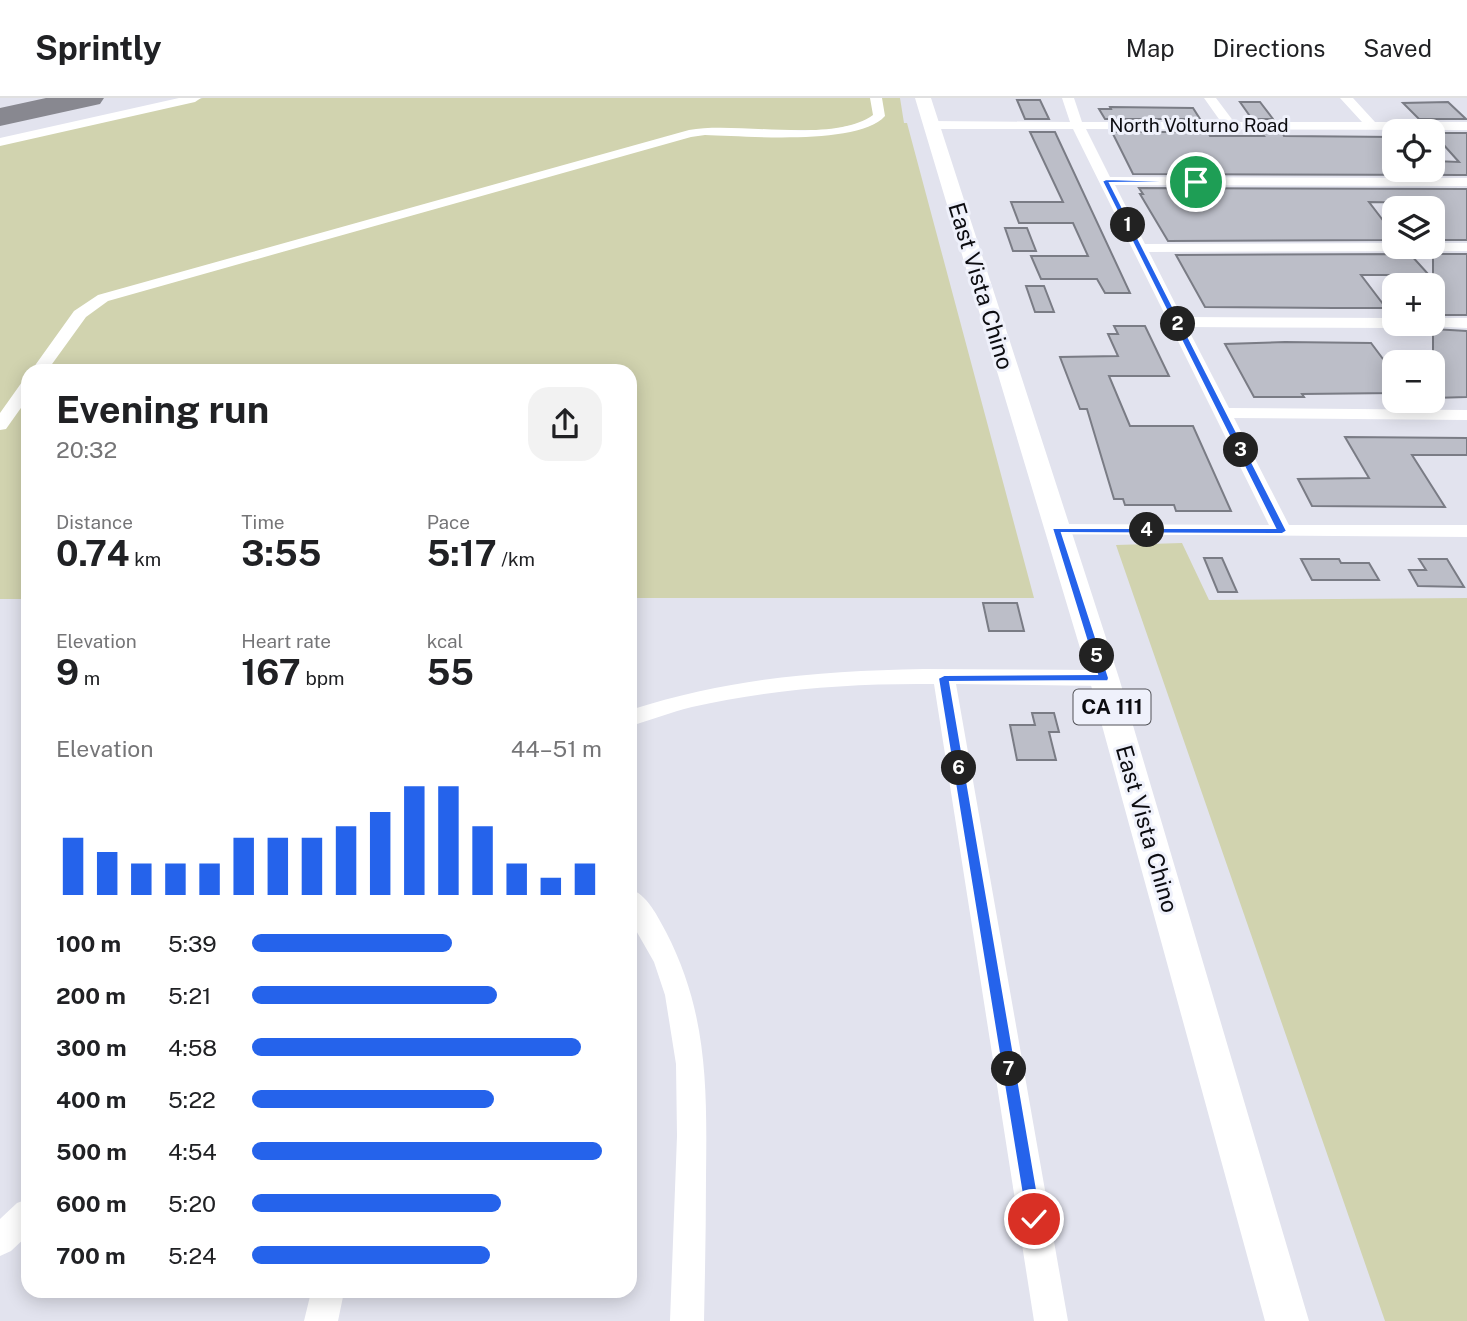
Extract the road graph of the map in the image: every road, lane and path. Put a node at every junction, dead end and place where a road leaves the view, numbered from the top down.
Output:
1 (195, 98) edge
2 (876, 98) edge
3 (1068, 98) edge
4 (1210, 98) edge
5 (1346, 98) edge
6 (927, 111) edge
7 (1077, 125) junction
8 (1230, 125) junction
9 (1371, 125) junction
10 (1467, 126) edge
11 (0, 142) edge
12 (1106, 181) junction
13 (1467, 182) edge
14 (1467, 247) edge
15 (1139, 248) junction
16 (1177, 322) junction
17 (1382, 323) edge
18 (1445, 323) edge
19 (1467, 323) edge
20 (44, 364) edge
21 (21, 396) edge
22 (1223, 413) junction
23 (1467, 415) edge
24 (0, 425) edge
25 (1056, 530) junction
26 (1282, 531) junction
27 (1467, 531) edge
28 (944, 678) junction
29 (1104, 678) junction
30 (637, 716) edge
31 (637, 909) edge
32 (327, 1298) edge
33 (321, 1321) edge
34 (687, 1321) edge
35 (1051, 1321) edge
36 (1287, 1321) edge

1 - 11 street
2 - 20 street
3 - 7 street
4 - 8 street
5 - 9 street
6 - 7 street, North Volturno Road
6 - 25 main road, East Vista Chino / CA 111
7 - 8 street, North Volturno Road
7 - 12 street
8 - 9 street, North Volturno Road
9 - 10 street, North Volturno Road
12 - 13 street
12 - 15 street
14 - 15 street
15 - 16 street
16 - 17 street
16 - 22 street
18 - 19 street
21 - 24 street
22 - 23 street
22 - 26 street
25 - 26 street
25 - 29 main road, East Vista Chino / CA 111
26 - 27 street
28 - 29 street
28 - 30 street
28 - 35 street
29 - 36 main road, East Vista Chino / CA 111
31 - 34 street
32 - 33 street

